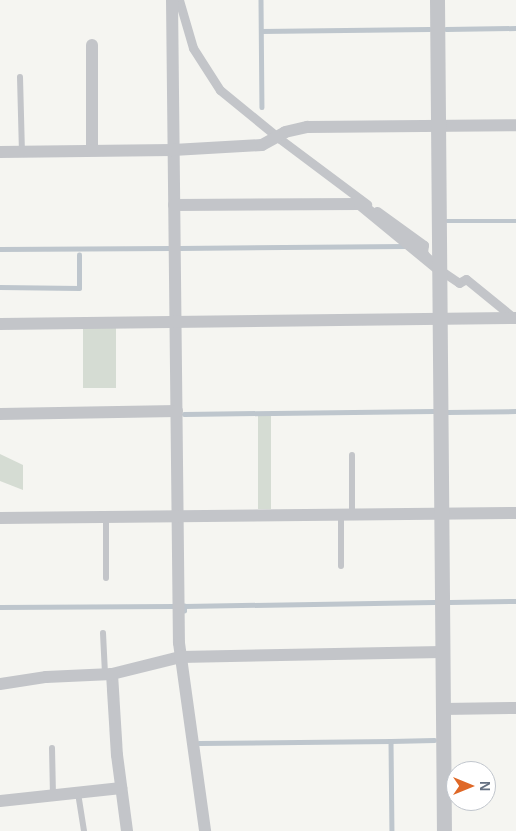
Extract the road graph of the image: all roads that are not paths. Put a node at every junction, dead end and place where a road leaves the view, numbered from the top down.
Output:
1 (172, 0) edge
2 (179, 0) edge
3 (437, 0) edge
4 (92, 45) dead end
5 (20, 77) dead end
6 (438, 125) junction
7 (516, 125) edge
8 (278, 138) junction
9 (92, 150) junction
10 (173, 150) junction
11 (22, 151) junction
12 (0, 152) edge
13 (174, 206) junction
14 (437, 263) junction
15 (439, 318) junction
16 (515, 319) edge
17 (176, 321) junction
18 (0, 324) edge
19 (177, 411) junction
20 (0, 414) edge
21 (352, 455) dead end
22 (516, 514) edge
23 (347, 515) junction
24 (441, 515) junction
25 (178, 516) junction
26 (106, 517) junction
27 (0, 518) edge
28 (341, 566) dead end
29 (106, 578) dead end
30 (103, 633) dead end
31 (442, 652) junction
32 (180, 657) junction
33 (109, 674) junction
34 (0, 684) edge
35 (516, 708) edge
36 (443, 709) junction
37 (52, 748) dead end
38 (121, 788) junction
39 (78, 793) junction
40 (53, 797) junction
41 (0, 801) edge
42 (84, 831) edge
43 (127, 831) edge
44 (205, 831) edge
45 (444, 831) edge

1 - 10 street
2 - 8 street
3 - 6 street
4 - 9 street
5 - 11 lane
6 - 7 street
6 - 8 street
6 - 14 street
8 - 10 street
8 - 14 street
9 - 10 street
9 - 11 street
10 - 13 street
11 - 12 street
13 - 14 street
13 - 17 street
14 - 15 street
14 - 16 street
15 - 16 street
15 - 17 street
15 - 24 street
17 - 18 street
17 - 19 street
19 - 20 street
19 - 25 street
21 - 23 lane
22 - 24 street
23 - 24 street
23 - 25 street
23 - 28 lane
24 - 31 street
25 - 26 street
25 - 32 street
26 - 27 street
26 - 29 lane
30 - 33 lane
31 - 32 street
31 - 36 street
32 - 33 street
32 - 44 street
33 - 34 street
33 - 38 street
35 - 36 street
36 - 45 street
37 - 40 lane
38 - 39 street
38 - 43 street
39 - 40 street
39 - 42 lane
40 - 41 street

